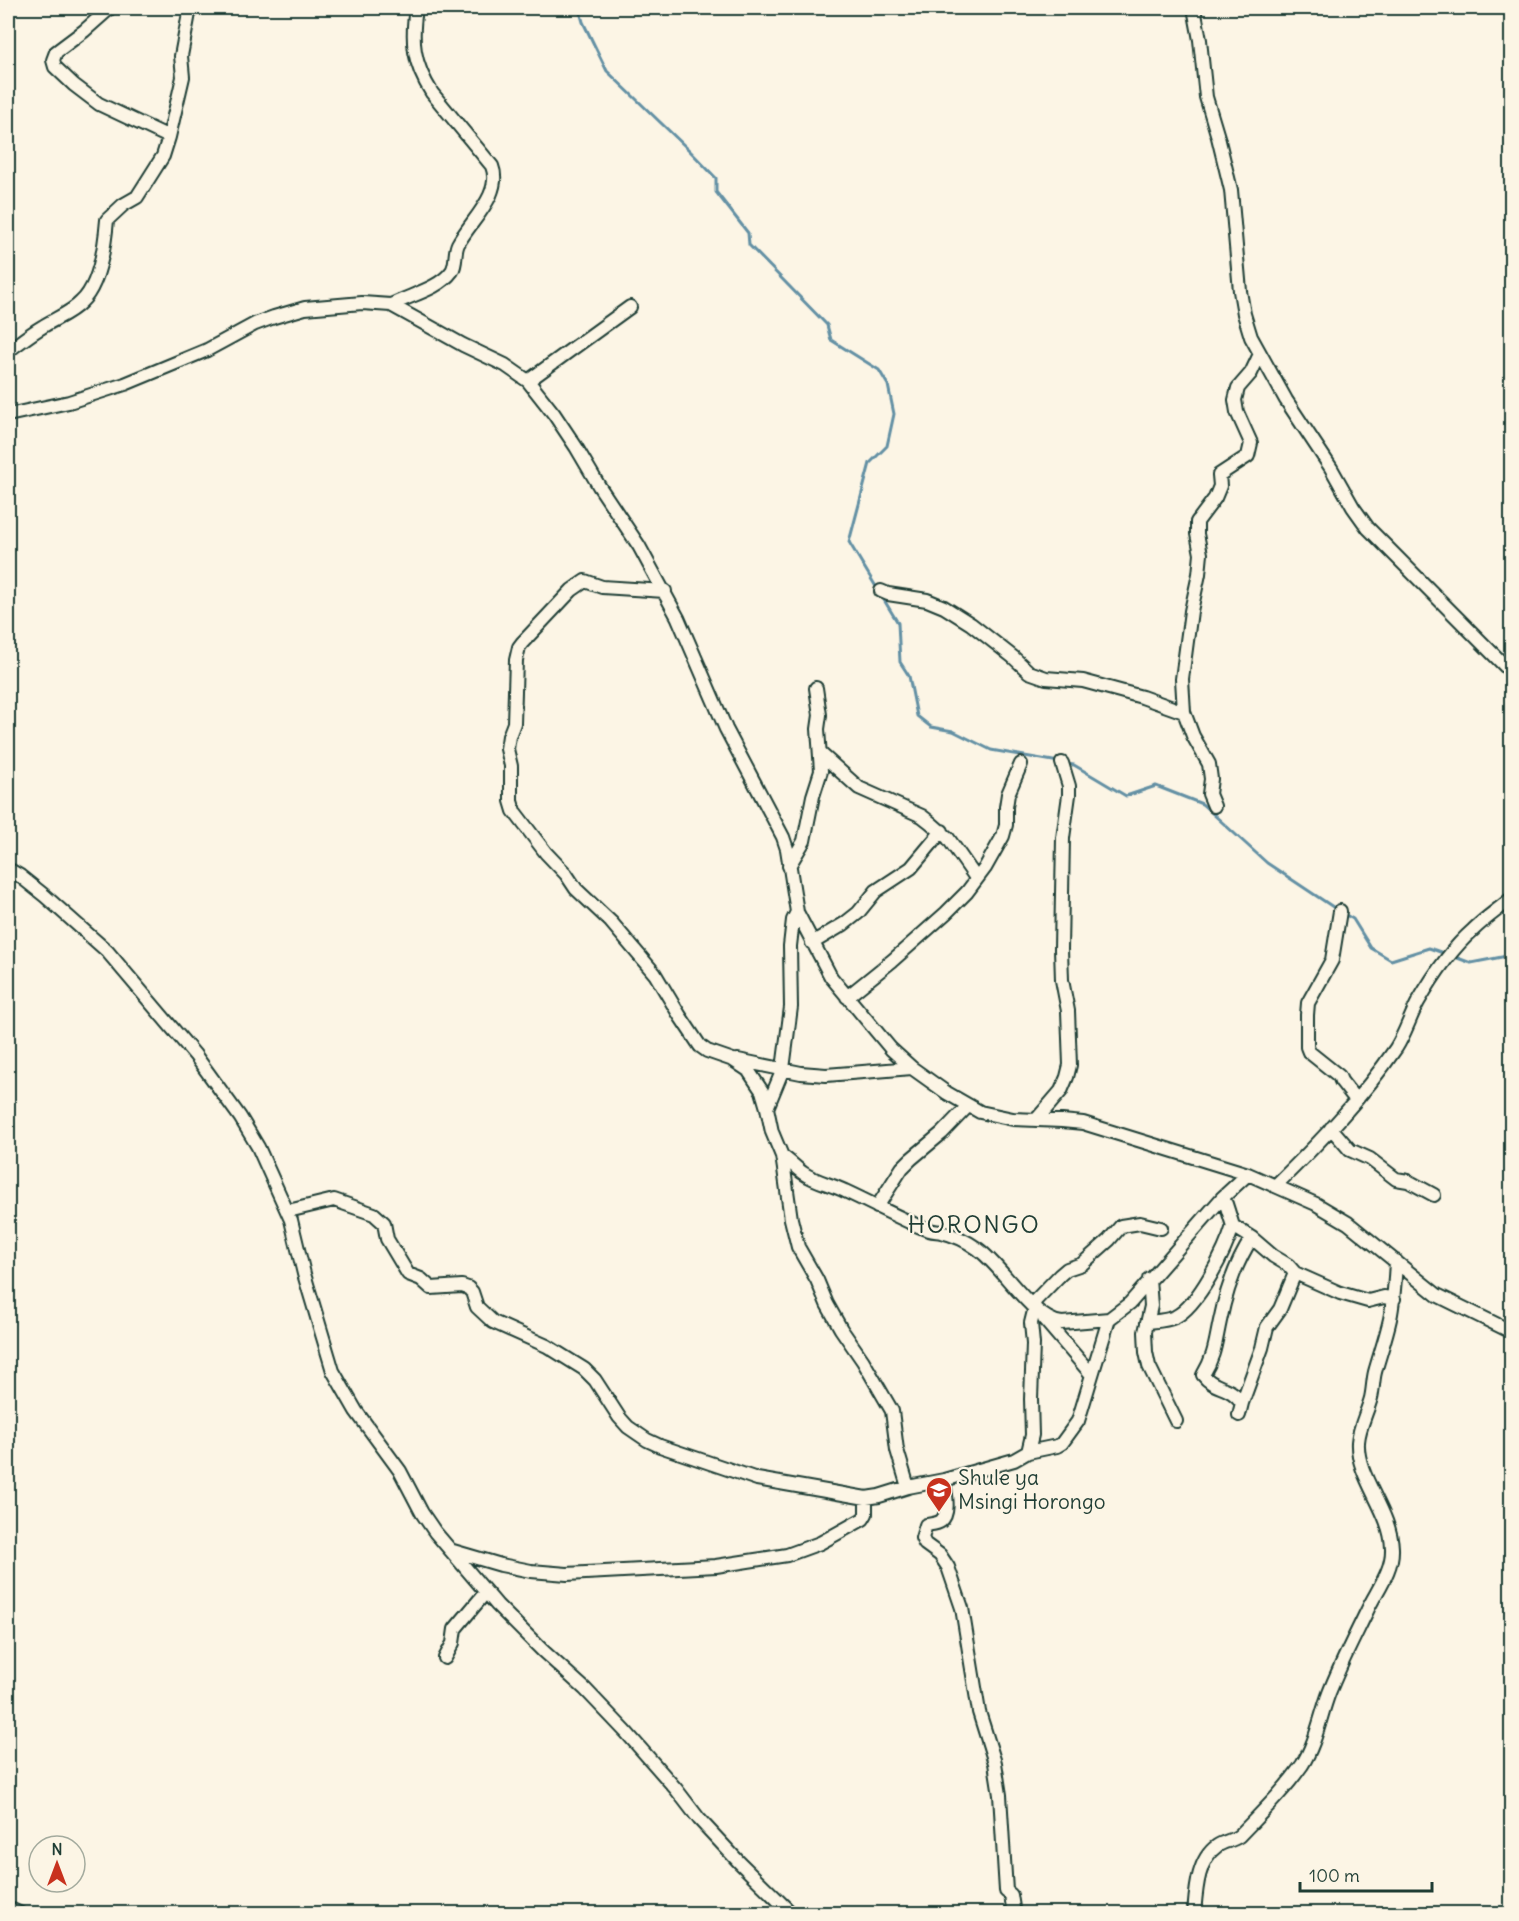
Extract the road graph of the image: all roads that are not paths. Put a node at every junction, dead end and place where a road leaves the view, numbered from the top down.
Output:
1 (110, 8) edge
2 (190, 8) edge
3 (416, 8) edge
4 (1194, 8) edge
5 (170, 136) junction
6 (391, 304) junction
7 (630, 307) dead end
8 (8, 351) edge
9 (1260, 354) junction
10 (528, 381) junction
11 (8, 415) edge
12 (665, 591) junction
13 (881, 591) dead end
14 (1512, 673) edge
15 (816, 688) dead end
16 (1184, 712) junction
17 (820, 754) junction
18 (1062, 763) dead end
19 (1021, 764) dead end
20 (1214, 806) dead end
21 (942, 831) junction
22 (789, 866) junction
23 (8, 869) edge
24 (976, 878) junction
25 (1512, 898) edge
26 (1340, 911) dead end
27 (796, 912) junction
28 (812, 943) junction
29 (847, 997) junction
30 (733, 1060) junction
31 (912, 1068) junction
32 (783, 1069) junction
33 (1356, 1100) junction
34 (968, 1106) junction
35 (767, 1108) junction
36 (1037, 1119) junction
37 (1331, 1128) junction
38 (782, 1156) junction
39 (1248, 1174) junction
40 (1276, 1185) junction
41 (1434, 1195) dead end
42 (1222, 1198) junction
43 (877, 1207) junction
44 (288, 1211) junction
45 (1233, 1226) junction
46 (1161, 1228) dead end
47 (1252, 1238) junction
48 (1396, 1260) junction
49 (1295, 1273) junction
50 (1149, 1279) junction
51 (1394, 1299) junction
52 (1035, 1309) junction
53 (1109, 1319) junction
54 (1147, 1322) junction
55 (1512, 1332) edge
56 (1092, 1376) junction
57 (1176, 1421) dead end
58 (1028, 1452) junction
59 (944, 1480) junction
60 (908, 1487) junction
61 (866, 1498) junction
62 (453, 1551) junction
63 (486, 1592) junction
64 (445, 1658) dead end
65 (8, 1908) edge
66 (21, 1914) edge
67 (792, 1914) edge
68 (1014, 1914) edge
69 (1194, 1914) edge

1 - 5 street
2 - 5 street
3 - 6 street
4 - 9 street
5 - 8 street
6 - 10 street
6 - 11 street
7 - 10 street
9 - 14 street
9 - 16 street
10 - 12 street
12 - 22 street
12 - 30 street
13 - 16 street
15 - 17 street
16 - 20 street
17 - 21 street
17 - 22 street
18 - 36 street
19 - 24 street
21 - 24 street
21 - 28 street
22 - 27 street
23 - 44 street
24 - 29 street
25 - 33 street
26 - 33 street
27 - 28 street
27 - 32 street
28 - 29 street
29 - 31 street
30 - 32 street
30 - 35 street
31 - 32 street
31 - 34 street
32 - 35 street
33 - 37 street
34 - 36 street
34 - 43 street
35 - 38 street
36 - 39 street
37 - 40 street
37 - 41 street
38 - 43 street
38 - 60 street
39 - 40 street
39 - 42 street
40 - 48 street
42 - 45 street
42 - 50 street
43 - 52 street
44 - 61 street
44 - 62 street
45 - 47 street
45 - 54 street
46 - 52 street
47 - 49 street
47 - 49 street
48 - 51 street
48 - 55 street
49 - 51 street
50 - 53 street
50 - 54 street
51 - 69 street
52 - 53 street
52 - 56 street
52 - 58 street
53 - 56 street
54 - 57 street
56 - 58 street
58 - 59 street
59 - 60 street
59 - 68 street
60 - 61 street
61 - 62 street
62 - 63 street
63 - 64 street
63 - 67 street
65 - 66 street

